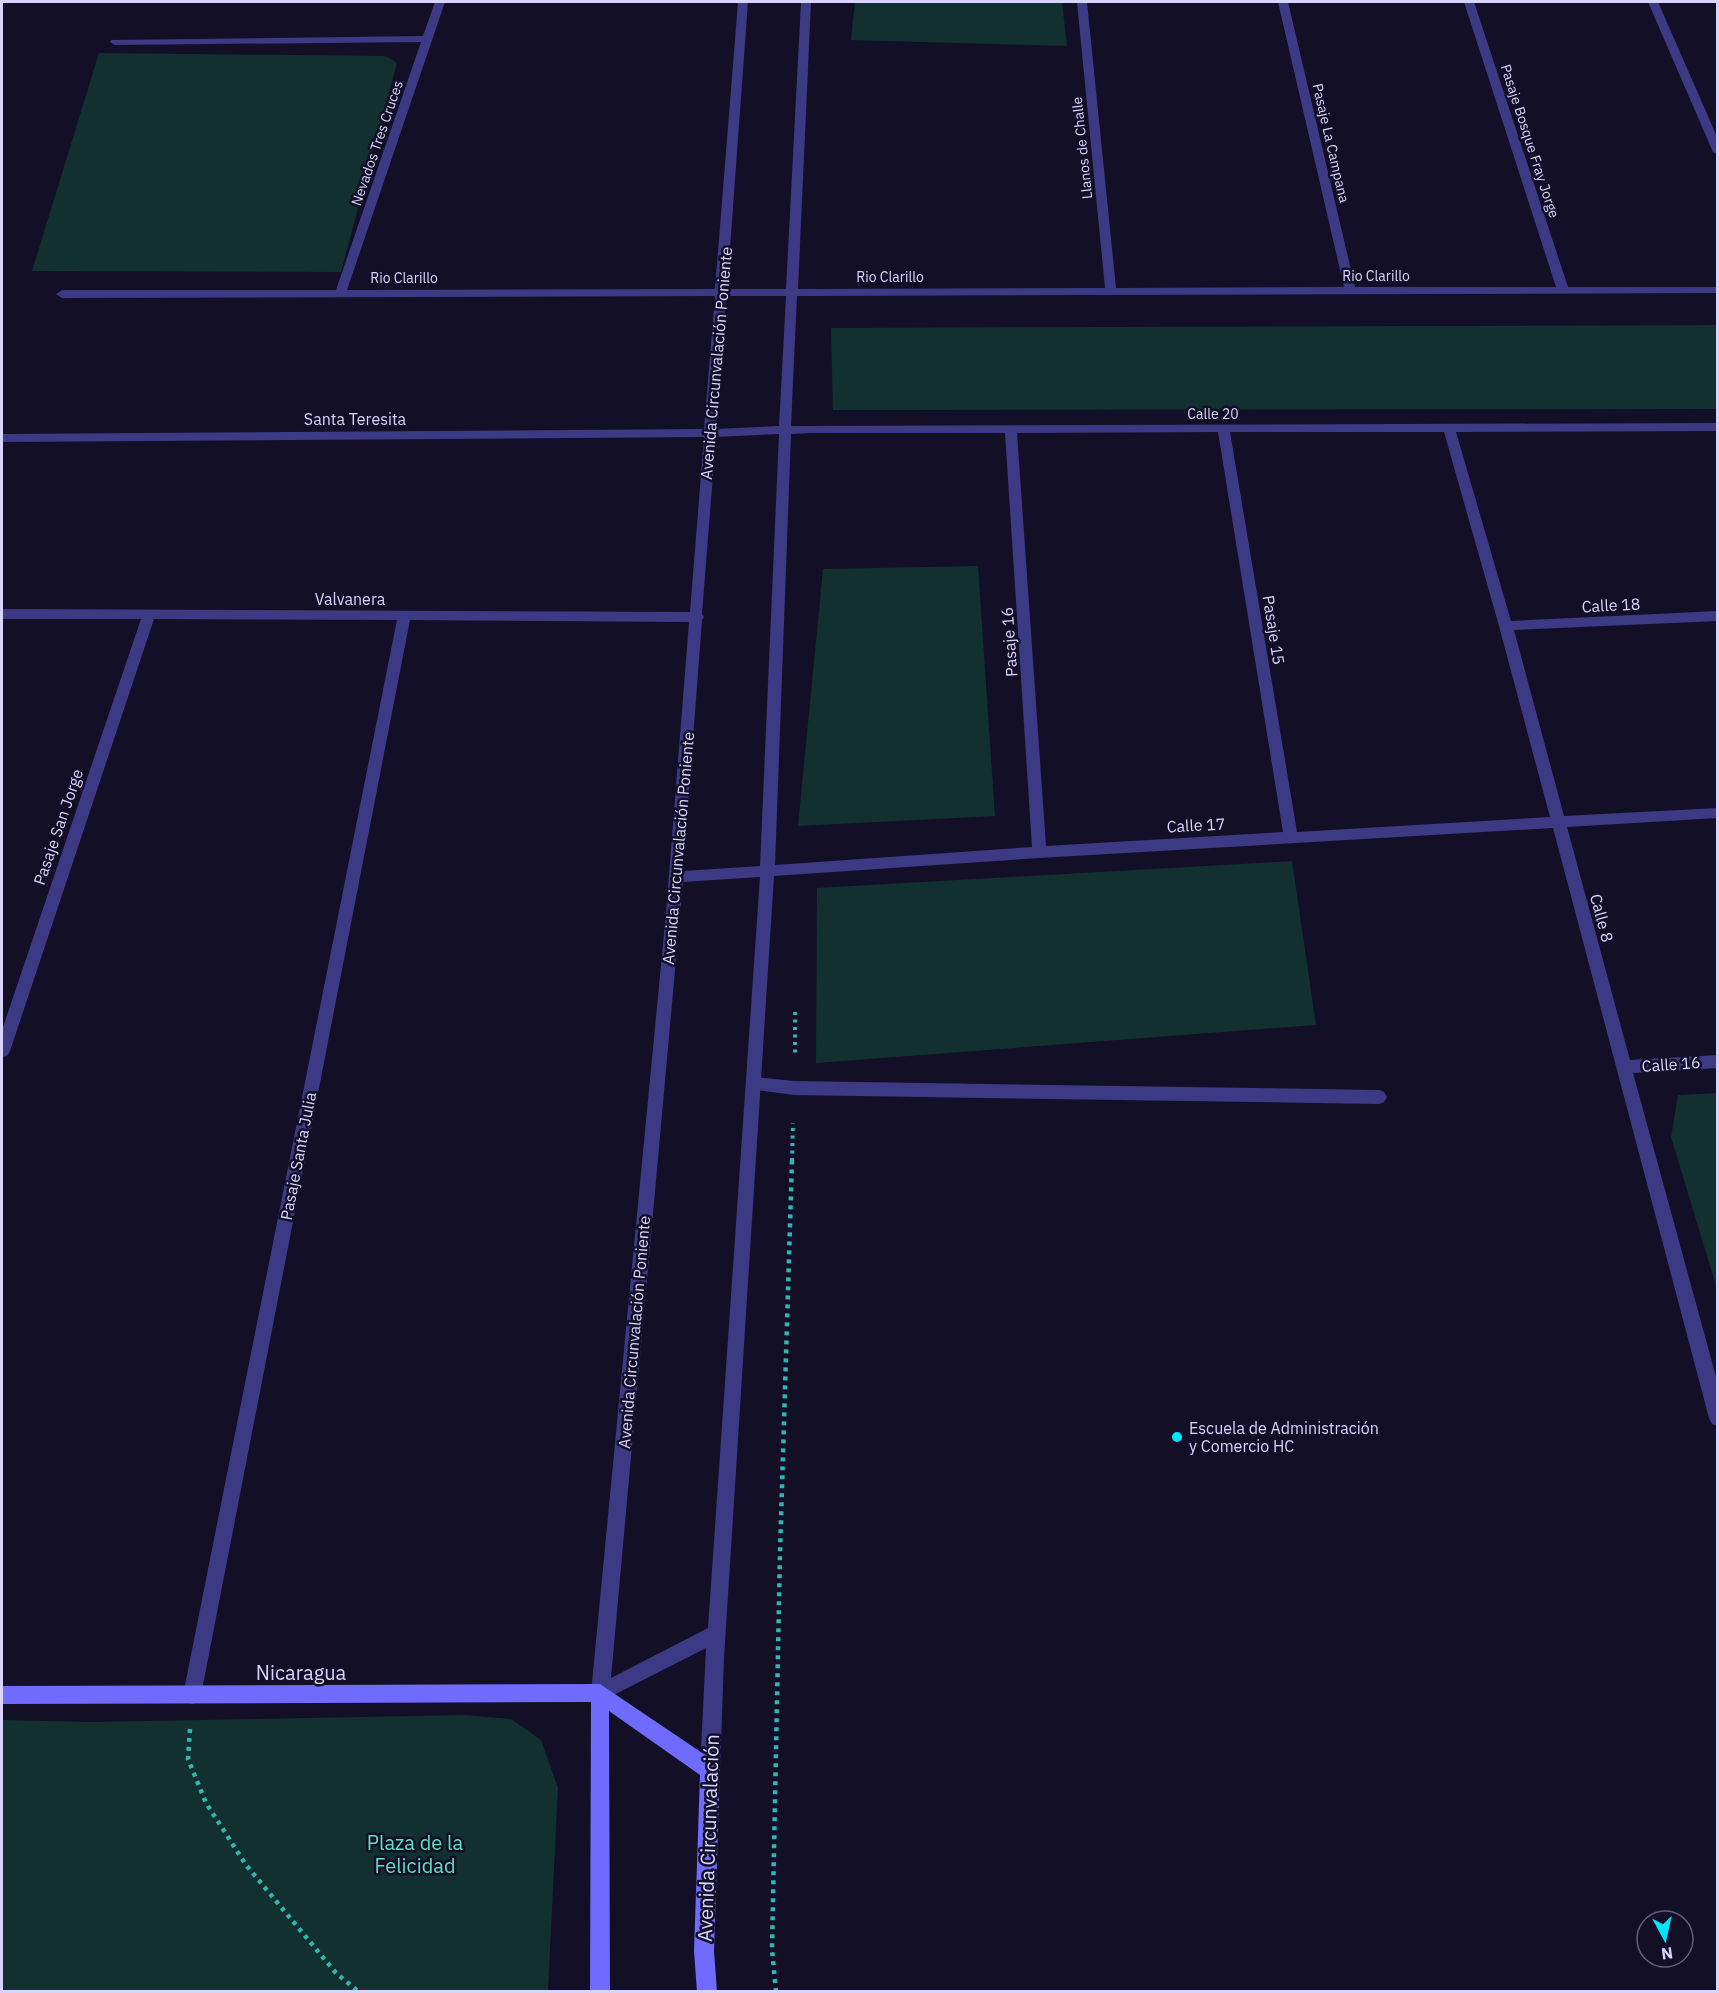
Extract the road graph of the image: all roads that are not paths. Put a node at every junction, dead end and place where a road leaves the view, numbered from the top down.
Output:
1 (440, 2) edge
2 (744, 2) edge
3 (806, 2) edge
4 (1082, 2) edge
5 (1283, 2) edge
6 (1469, 2) edge
7 (1653, 2) edge
8 (429, 39) junction
9 (115, 42) dead end
10 (1718, 152) edge
11 (1563, 290) junction
12 (1718, 290) edge
13 (1111, 291) junction
14 (1350, 291) junction
15 (793, 292) junction
16 (722, 293) junction
17 (62, 294) dead end
18 (340, 294) junction
19 (1718, 427) edge
20 (1449, 428) junction
21 (1011, 429) junction
22 (1223, 429) junction
23 (785, 430) junction
24 (709, 433) junction
25 (2, 438) edge
26 (2, 614) edge
27 (149, 614) junction
28 (404, 616) junction
29 (1718, 616) edge
30 (698, 617) junction
31 (1506, 626) junction
32 (1718, 813) edge
33 (1557, 822) junction
34 (1291, 837) junction
35 (1039, 852) junction
36 (768, 870) junction
37 (676, 877) junction
38 (2, 1051) edge
39 (1718, 1061) edge
40 (1624, 1067) junction
41 (754, 1084) junction
42 (1379, 1097) dead end
43 (1718, 1419) edge
44 (717, 1633) junction
45 (600, 1693) junction
46 (2, 1695) edge
47 (192, 1695) junction
48 (710, 1770) junction
49 (600, 1992) edge
50 (707, 1992) edge

1 - 8 street, Nevados Tres Cruces
2 - 16 street, Avenida Circunvalación Poniente
3 - 15 street
4 - 13 street, Llanos de Challe
5 - 14 street, Pasaje La Campana
6 - 11 street, Pasaje Bosque Fray Jorge
7 - 10 street
8 - 9 street
8 - 18 street, Nevados Tres Cruces
11 - 12 street, Rio Clarillo
11 - 14 street, Rio Clarillo
13 - 14 street, Rio Clarillo
13 - 15 street, Rio Clarillo
15 - 16 street, Rio Clarillo
15 - 23 street
16 - 18 street, Rio Clarillo
16 - 24 street, Avenida Circunvalación Poniente
17 - 18 street, Rio Clarillo
19 - 20 street, Calle 20
20 - 22 street, Calle 20
20 - 31 street, Calle 8
21 - 22 street, Calle 20
21 - 23 street, Calle 20
21 - 35 street, Pasaje 16
22 - 34 street, Pasaje 15
23 - 24 street, Calle 20
23 - 36 street
24 - 25 street, Santa Teresita
24 - 30 street, Avenida Circunvalación Poniente
26 - 27 street, Valvanera
27 - 28 street, Valvanera
27 - 38 street, Pasaje San Jorge
28 - 30 street, Valvanera
28 - 47 street, Pasaje Santa Julia
29 - 31 street, Calle 18
30 - 37 street, Avenida Circunvalación Poniente
31 - 33 street, Calle 8
32 - 33 street, Calle 17
33 - 34 street, Calle 17
33 - 40 street, Calle 8
34 - 35 street, Calle 17
35 - 36 street, Calle 17
36 - 37 street, Calle 17
36 - 41 street
37 - 45 street, Avenida Circunvalación Poniente
39 - 40 street, Calle 16
40 - 43 street, Calle 8
41 - 42 street
41 - 44 street
44 - 45 street, Nicaragua
44 - 48 street, Avenida Circunvalación
45 - 47 street, Nicaragua
45 - 48 street
45 - 49 street
46 - 47 street, Nicaragua
48 - 50 street, Avenida Circunvalación

